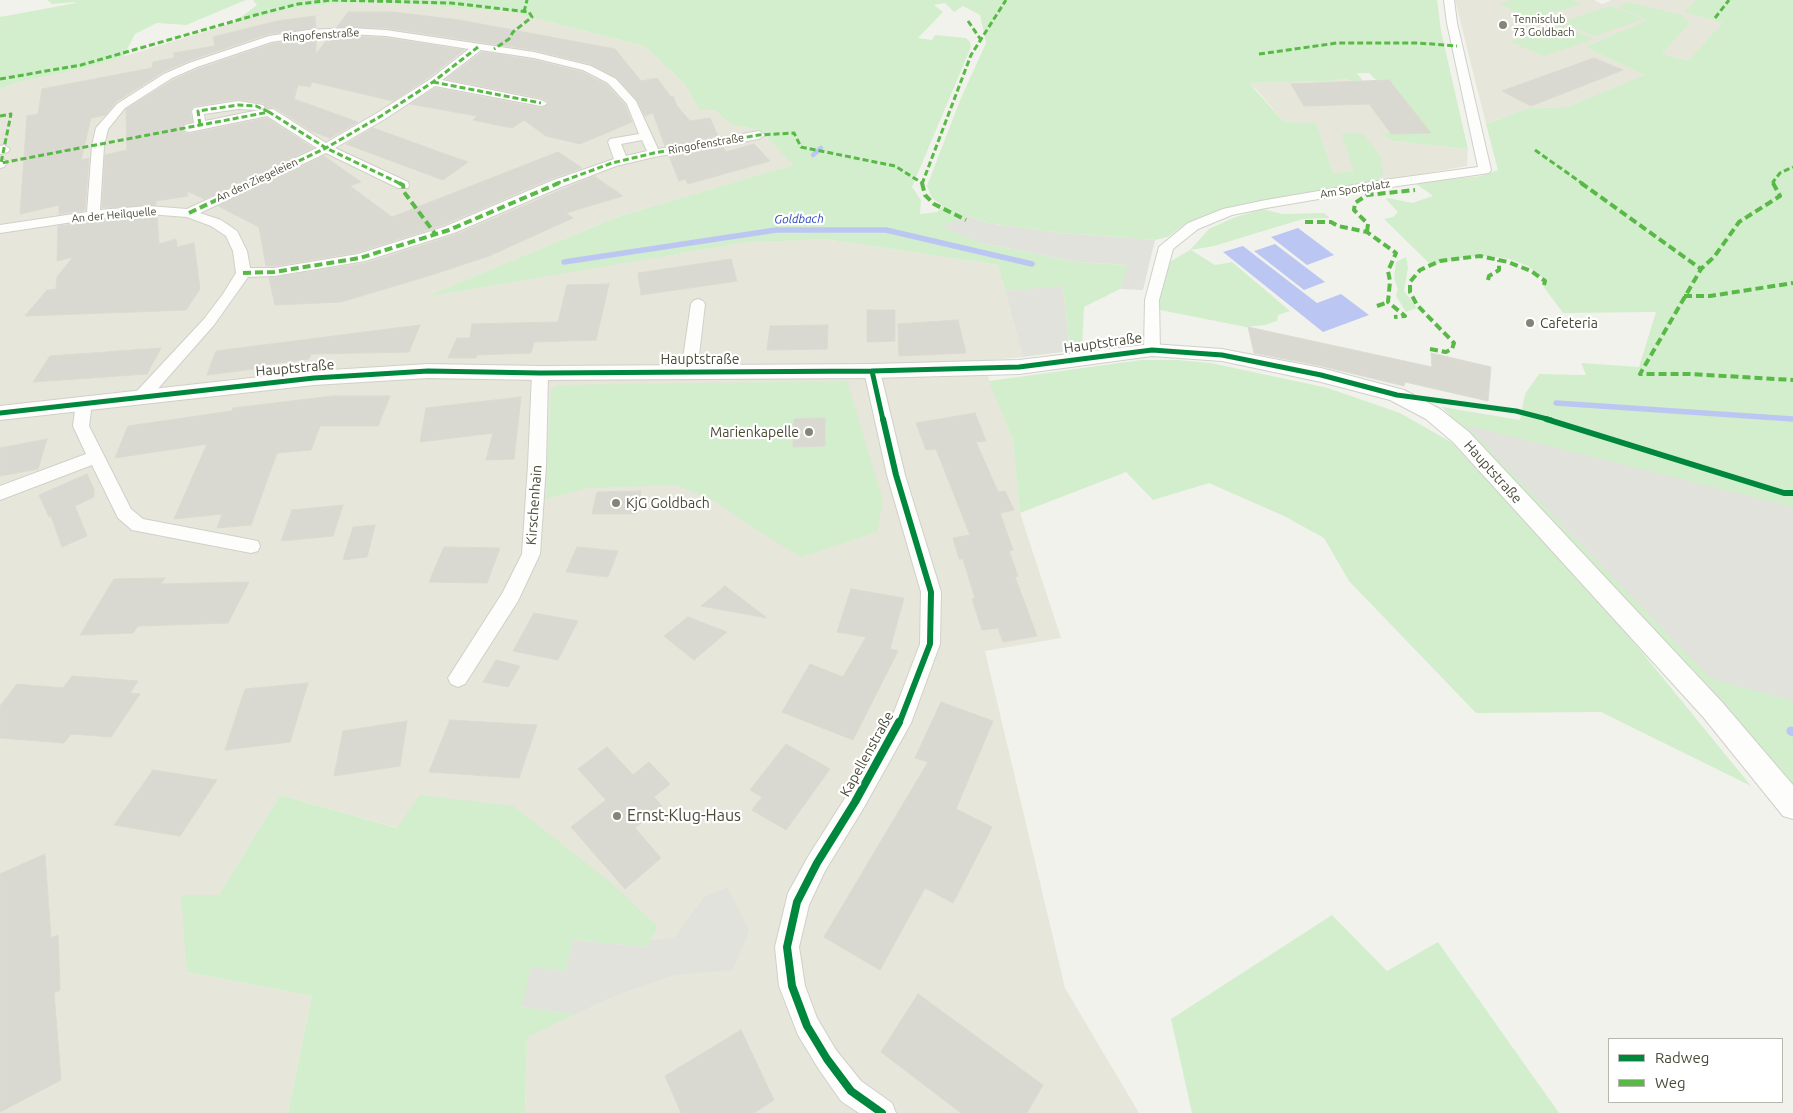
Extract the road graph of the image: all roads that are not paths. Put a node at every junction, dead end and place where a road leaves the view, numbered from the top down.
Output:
1 (1449, 0) edge
2 (478, 47) junction
3 (433, 82) junction
4 (541, 103) dead end
5 (194, 126) dead end
6 (759, 135) dead end
7 (647, 136) junction
8 (326, 148) junction
9 (654, 153) junction
10 (621, 160) junction
11 (404, 185) dead end
12 (189, 213) junction
13 (92, 215) junction
14 (0, 229) edge
15 (243, 273) junction
16 (698, 304) dead end
17 (1152, 350) junction
18 (872, 371) junction
19 (689, 372) junction
20 (540, 373) junction
21 (142, 396) junction
22 (84, 403) junction
23 (0, 413) edge
24 (96, 456) junction
25 (0, 493) edge
26 (251, 546) dead end
27 (458, 678) dead end
28 (1793, 806) edge
29 (882, 1113) edge

1 - 17 street, Am Sportplatz
2 - 3 street, An den Ziegeleien
2 - 7 street, Ringofenstraße
2 - 13 street, Ringofenstraße
3 - 4 street
3 - 8 street, An den Ziegeleien
5 - 8 street
6 - 9 street, Ringofenstraße
7 - 9 street, Ringofenstraße
7 - 10 street
8 - 11 street
8 - 12 street, An den Ziegeleien
9 - 10 street, Ringofenstraße
10 - 15 street, Ringofenstraße
12 - 13 street, An der Heilquelle
12 - 15 street, An der Heilquelle
13 - 14 street, An der Heilquelle
15 - 21 street
16 - 19 street, Hauptstraße
17 - 18 street, Hauptstraße
17 - 28 street, Hauptstraße
18 - 19 street, Hauptstraße
18 - 29 street, Kapellenstraße
19 - 20 street, Hauptstraße
20 - 21 street, Hauptstraße
20 - 27 street, Kirschenhain
21 - 22 street, Hauptstraße
22 - 23 street, Hauptstraße
22 - 24 street
24 - 25 street
24 - 26 street

